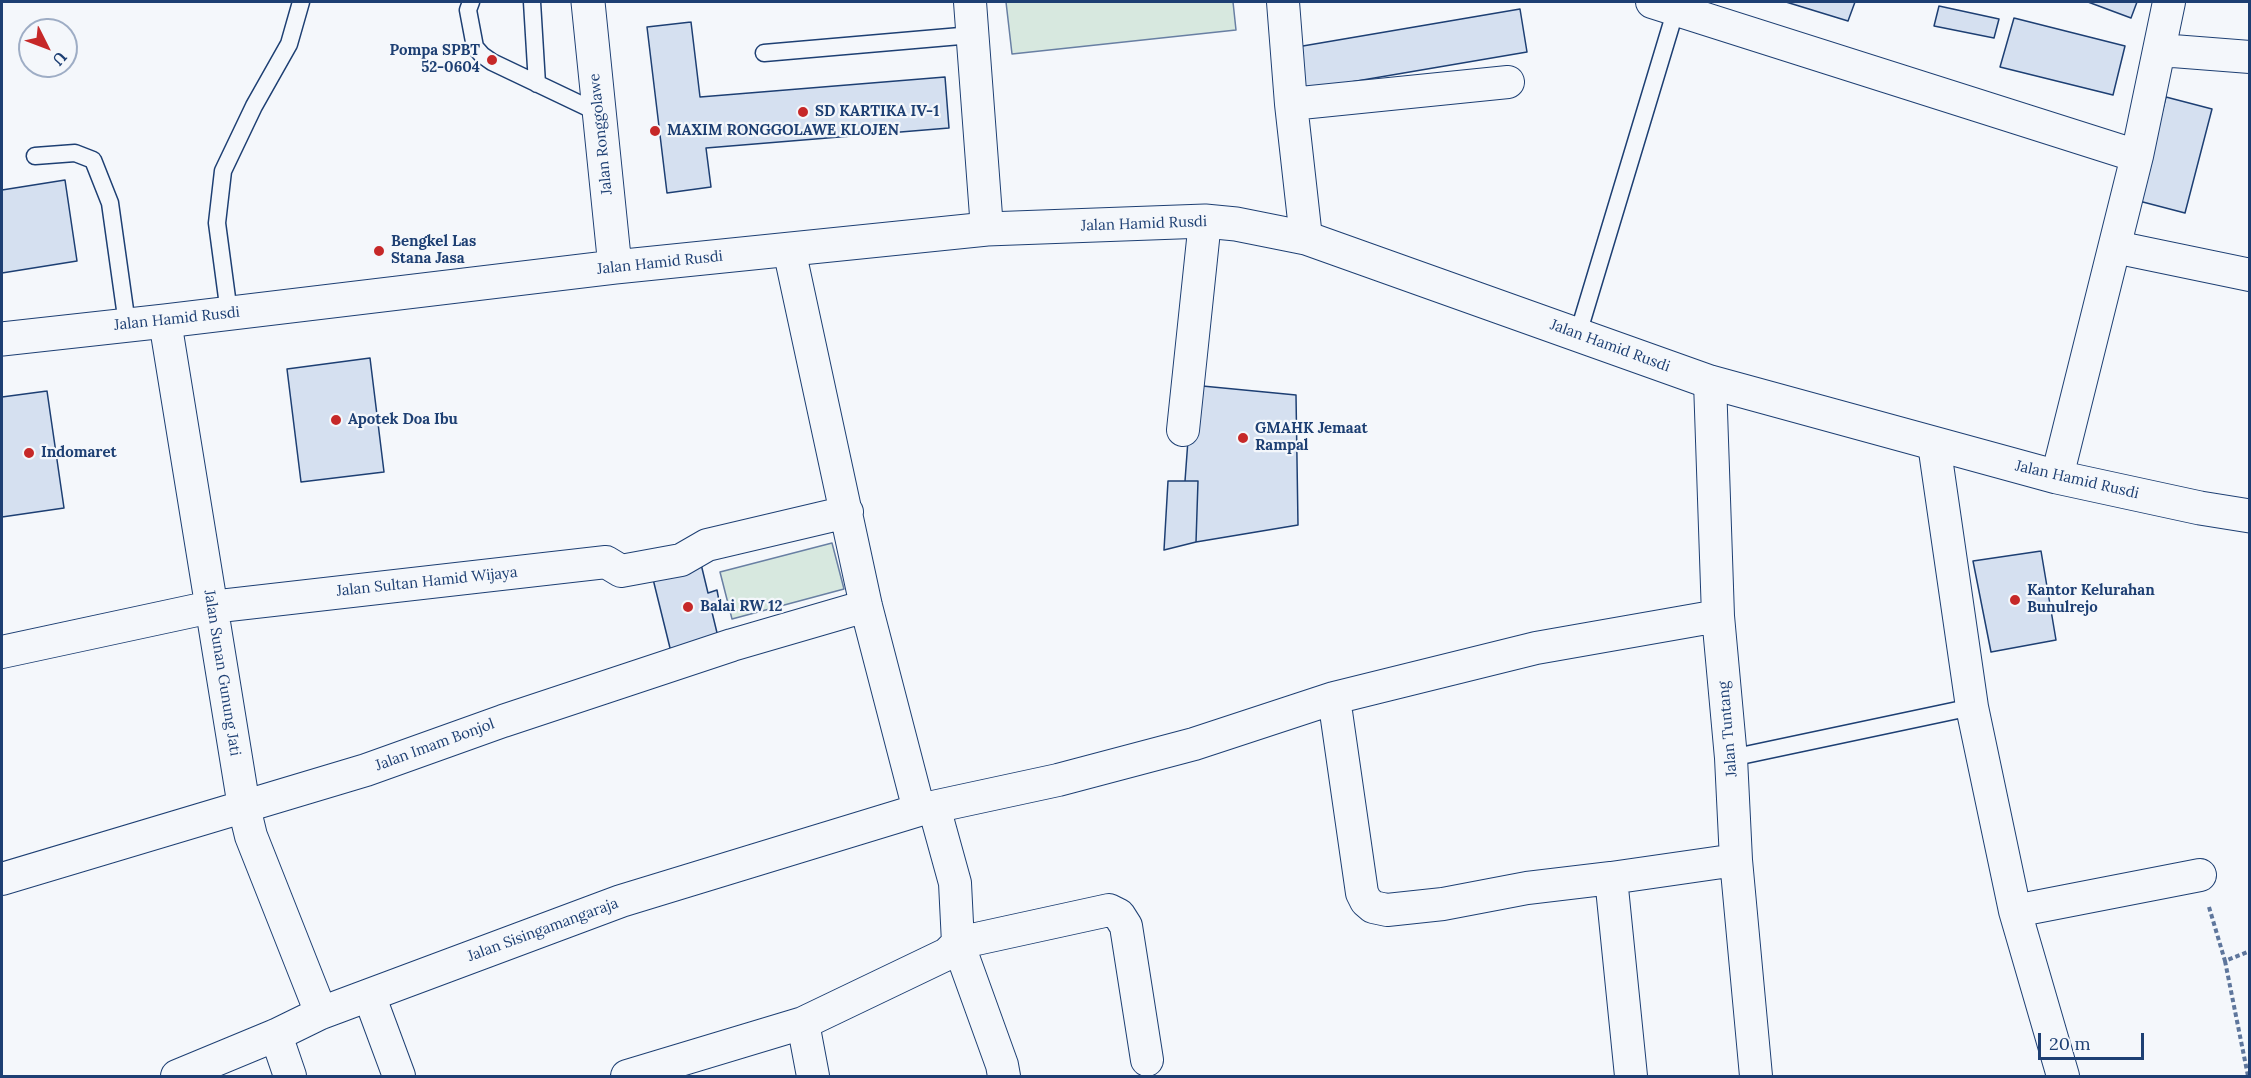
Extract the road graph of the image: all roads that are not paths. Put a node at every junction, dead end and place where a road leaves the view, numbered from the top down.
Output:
1 (301, 2) edge
2 (471, 2) edge
3 (532, 2) edge
4 (588, 2) edge
5 (970, 2) edge
6 (1283, 2) edge
7 (2169, 2) edge
8 (1664, 5) edge
9 (972, 35) junction
10 (2160, 50) junction
11 (764, 53) dead end
12 (2250, 57) edge
13 (1508, 82) dead end
14 (537, 84) junction
15 (1291, 105) junction
16 (599, 113) junction
17 (35, 156) dead end
18 (2137, 156) junction
19 (1205, 221) junction
20 (987, 229) junction
21 (1306, 238) junction
22 (2115, 247) junction
23 (789, 249) junction
24 (615, 267) junction
25 (2250, 275) edge
26 (229, 313) junction
27 (165, 321) junction
28 (127, 324) junction
29 (1578, 334) junction
30 (2, 339) edge
31 (1710, 382) junction
32 (1183, 430) dead end
33 (1934, 444) junction
34 (2057, 477) junction
35 (846, 512) junction
36 (2250, 516) edge
37 (866, 606) junction
38 (211, 607) junction
39 (1718, 616) junction
40 (2, 652) edge
41 (1334, 698) junction
42 (1972, 707) junction
43 (1731, 758) junction
44 (244, 807) junction
45 (926, 808) junction
46 (1736, 860) junction
47 (2200, 875) road end
48 (1611, 878) junction
49 (2, 879) edge
50 (2015, 911) junction
51 (958, 943) junction
52 (369, 994) junction
53 (321, 1013) junction
54 (803, 1023) junction
55 (276, 1035) junction
56 (1147, 1060) dead end
57 (177, 1077) edge
58 (290, 1077) edge
59 (399, 1077) edge
60 (627, 1077) edge
61 (813, 1077) edge
62 (1004, 1077) edge
63 (1631, 1077) edge
64 (1756, 1077) edge
65 (2062, 1077) edge

1 - 26 lane
2 - 14 lane
3 - 14 lane
4 - 16 street, Jalan Ronggolawe
5 - 9 street
6 - 15 street
7 - 10 street
8 - 18 street
8 - 29 lane
9 - 11 lane
9 - 20 street
10 - 12 street
10 - 18 street
13 - 15 street
14 - 16 lane
15 - 21 street
16 - 24 street, Jalan Ronggolawe
17 - 28 lane
18 - 22 street
19 - 20 street, Jalan Hamid Rusdi
19 - 21 street, Jalan Hamid Rusdi
19 - 32 street
20 - 23 street, Jalan Hamid Rusdi
21 - 29 street, Jalan Hamid Rusdi
22 - 25 street
22 - 34 street
23 - 24 street, Jalan Hamid Rusdi
23 - 35 street
24 - 26 street, Jalan Hamid Rusdi
26 - 27 street, Jalan Hamid Rusdi
27 - 28 street, Jalan Hamid Rusdi
27 - 38 street, Jalan Sunan Gunung Jati
28 - 30 street, Jalan Hamid Rusdi
29 - 31 street, Jalan Hamid Rusdi
31 - 33 street, Jalan Hamid Rusdi
31 - 39 street, Jalan Tuntang
33 - 34 street, Jalan Hamid Rusdi
33 - 42 street
34 - 36 street, Jalan Hamid Rusdi
35 - 37 street
35 - 38 street, Jalan Sultan Hamid Wijaya
37 - 44 street, Jalan Imam Bonjol
37 - 45 street
38 - 40 street, Jalan Sultan Hamid Wijaya
38 - 44 street, Jalan Sunan Gunung Jati
39 - 41 street, Jalan Sisingamangaraja
39 - 43 street, Jalan Tuntang
41 - 45 street, Jalan Sisingamangaraja
41 - 48 street
42 - 43 lane
42 - 50 street
43 - 46 street, Jalan Tuntang
44 - 49 street, Jalan Imam Bonjol
44 - 53 street, Jalan Sunan Gunung Jati
45 - 51 street
45 - 52 street, Jalan Sisingamangaraja
46 - 48 street
46 - 64 street, Jalan Tuntang
47 - 50 street
48 - 63 street
50 - 65 street
51 - 54 street
51 - 56 street
51 - 62 street
52 - 53 street, Jalan Sisingamangaraja
52 - 59 street
53 - 55 street, Jalan Sisingamangaraja
54 - 60 street
54 - 61 street
55 - 57 street, Jalan Sisingamangaraja
55 - 58 street

